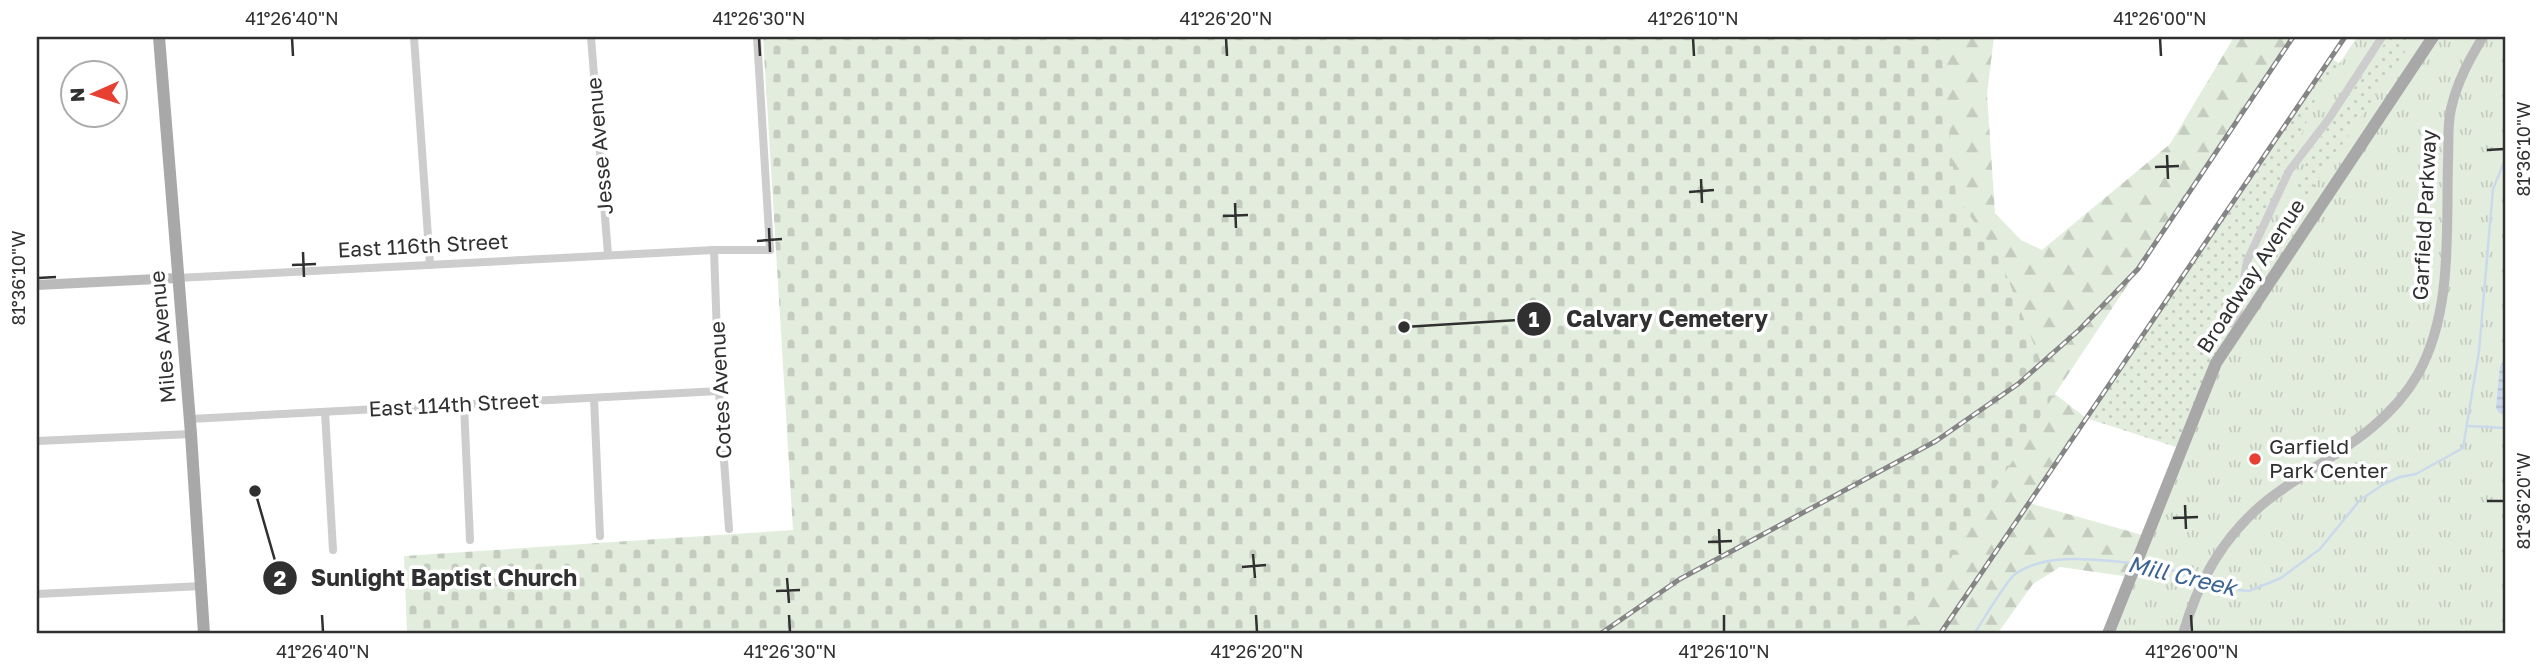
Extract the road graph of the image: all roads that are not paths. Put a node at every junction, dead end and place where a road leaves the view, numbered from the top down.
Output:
1 (159, 37) edge
2 (414, 37) edge
3 (591, 37) edge
4 (757, 37) edge
5 (2382, 37) edge
6 (2433, 37) edge
7 (2483, 37) edge
8 (714, 250) junction
9 (608, 255) junction
10 (430, 265) junction
11 (177, 278) junction
12 (37, 285) edge
13 (2234, 335) junction
14 (719, 391) junction
15 (594, 398) junction
16 (464, 405) junction
17 (326, 412) junction
18 (190, 419) junction
19 (191, 434) junction
20 (37, 442) edge
21 (729, 529) dead end
22 (600, 536) dead end
23 (470, 540) dead end
24 (333, 550) dead end
25 (202, 586) junction
26 (37, 594) edge
27 (205, 634) edge
28 (2108, 634) edge
29 (2183, 634) edge

1 - 11 main road, Miles Avenue
2 - 10 street
3 - 9 street, Jesse Avenue
4 - 8 street, East 116th Street
5 - 13 street
6 - 13 main road, Broadway Avenue
7 - 29 street, Garfield Parkway
8 - 9 street, East 116th Street
8 - 14 street, Cotes Avenue
9 - 10 street, East 116th Street
10 - 11 street, East 116th Street
11 - 12 street, East 116th Street
11 - 18 main road, Miles Avenue
13 - 28 main road, Broadway Avenue
14 - 15 street, East 114th Street
14 - 21 street, Cotes Avenue
15 - 16 street, East 114th Street
15 - 22 street
16 - 17 street, East 114th Street
16 - 23 street
17 - 18 street, East 114th Street
17 - 24 street
18 - 19 main road, Miles Avenue
19 - 20 street
19 - 25 main road, Miles Avenue
25 - 26 street
25 - 27 main road, Miles Avenue

